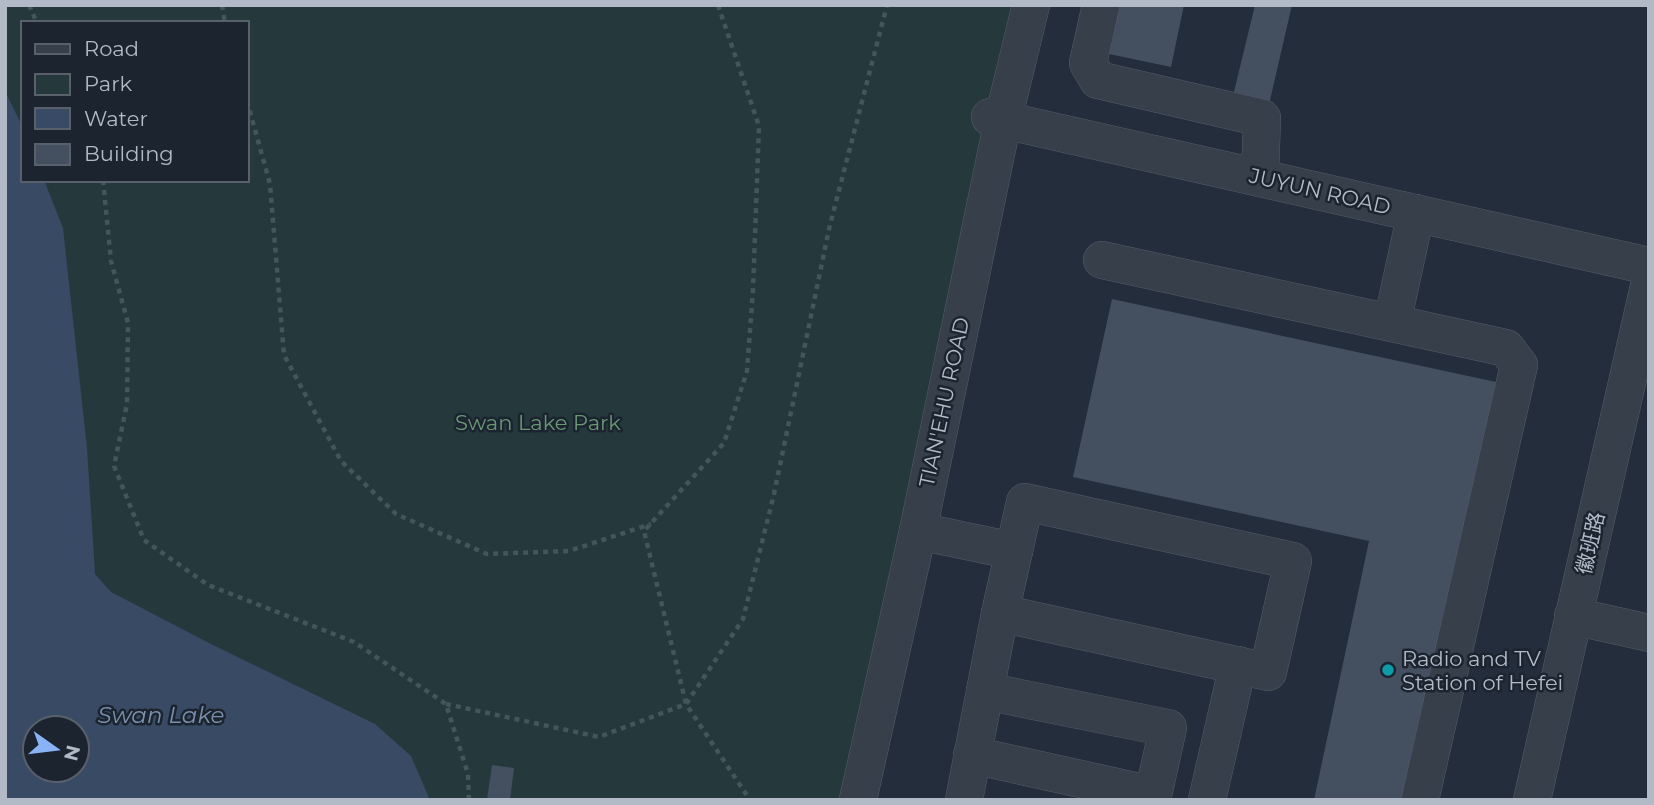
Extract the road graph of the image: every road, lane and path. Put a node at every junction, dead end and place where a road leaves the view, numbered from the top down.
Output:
1 (29, 5) edge
2 (718, 5) edge
3 (887, 5) edge
4 (1015, 5) edge
5 (1031, 5) edge
6 (1101, 5) edge
7 (36, 21) edge
8 (248, 105) edge
9 (997, 119) junction
10 (1260, 178) junction
11 (103, 182) edge
12 (1416, 213) junction
13 (1102, 260) dead end
14 (1649, 266) edge
15 (1649, 286) edge
16 (1392, 324) junction
17 (652, 523) junction
18 (918, 531) junction
19 (1014, 551) junction
20 (1000, 613) junction
21 (1573, 616) junction
22 (1649, 634) edge
23 (1238, 665) junction
24 (985, 691) junction
25 (686, 704) junction
26 (446, 705) junction
27 (972, 755) junction
28 (1152, 797) edge
29 (469, 800) edge
30 (750, 800) edge
31 (843, 800) edge
32 (858, 800) edge
33 (964, 800) edge
34 (1208, 800) edge
35 (1420, 800) edge
36 (1532, 800) edge

1 - 7 path
2 - 17 path
3 - 25 path
4 - 9 street, TIAN'EHU ROAD
5 - 9 street, TIAN'EHU ROAD
6 - 10 street
8 - 17 path
9 - 10 street, JUYUN ROAD
9 - 18 street, TIAN'EHU ROAD
9 - 31 street, TIAN'EHU ROAD
10 - 12 street, JUYUN ROAD
11 - 26 path
12 - 14 street, JUYUN ROAD
12 - 16 street
13 - 16 street
15 - 21 street, 徽班路
16 - 35 street
17 - 25 path
18 - 19 street
18 - 32 street, TIAN'EHU ROAD
19 - 20 street
19 - 23 street
20 - 23 street
20 - 24 street
21 - 22 street
21 - 36 street, 徽班路
23 - 34 street
24 - 27 street
24 - 28 street
25 - 26 path
25 - 30 path
26 - 29 path
27 - 28 street
27 - 33 street

